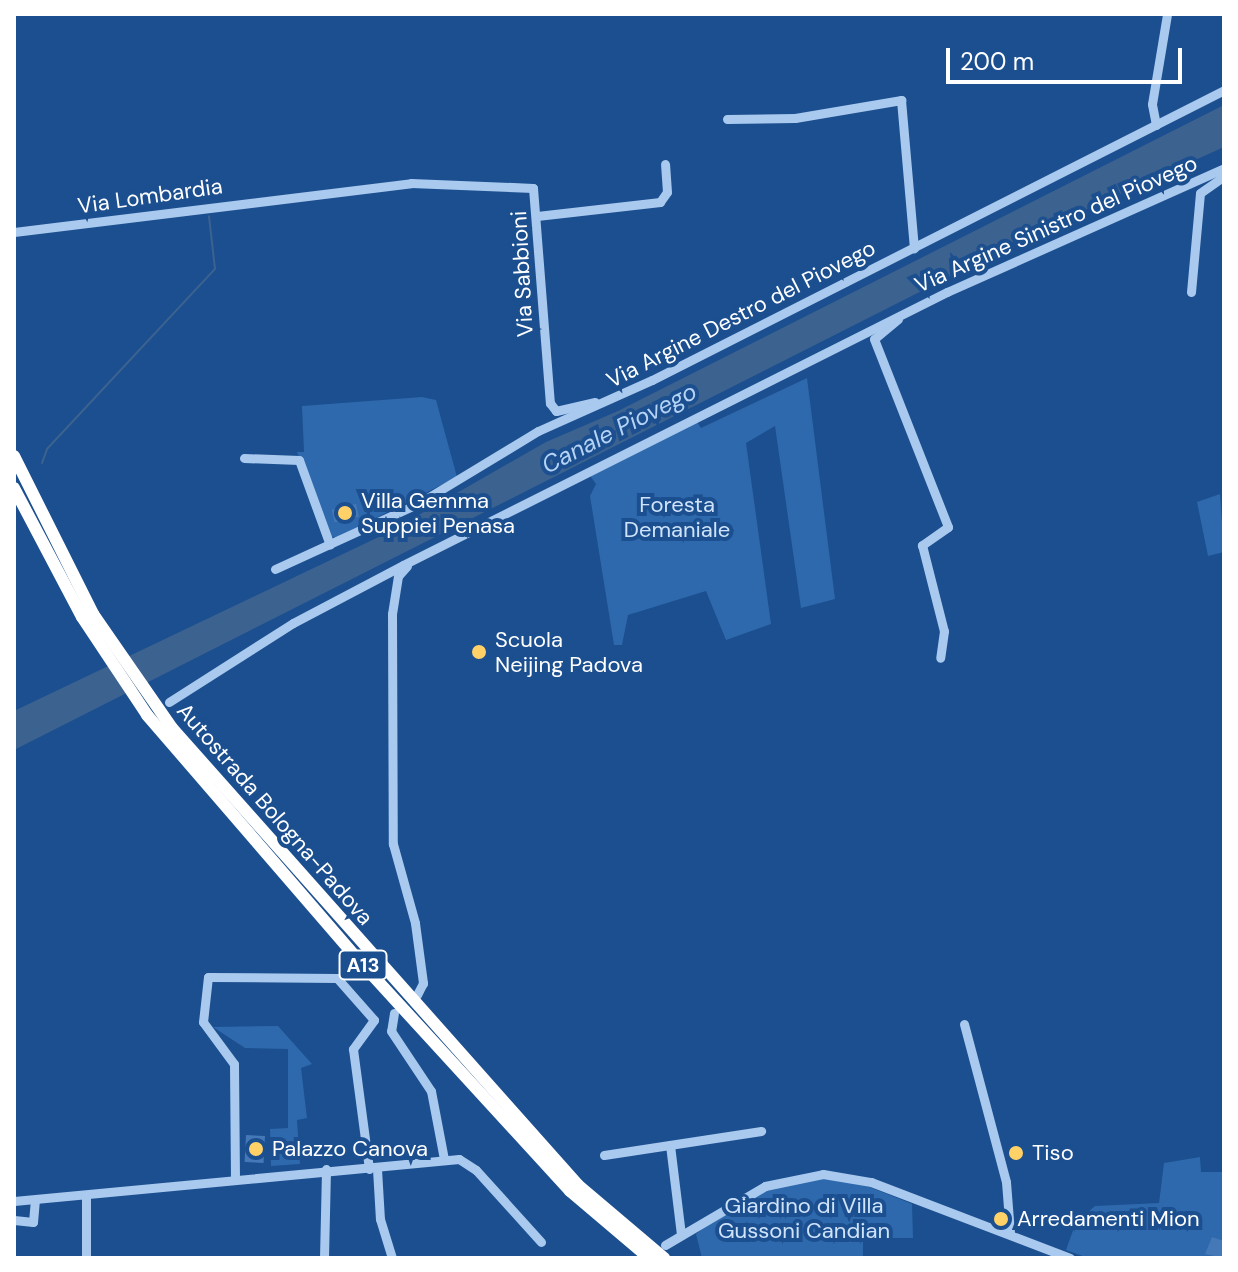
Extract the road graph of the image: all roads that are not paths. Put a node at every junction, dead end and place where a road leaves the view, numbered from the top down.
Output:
1 (1167, 14) edge
2 (1224, 90) edge
3 (727, 119) dead end
4 (1156, 125) junction
5 (665, 164) dead end
6 (1224, 168) edge
7 (1224, 176) edge
8 (292, 195) joint
9 (537, 216) junction
10 (14, 232) edge
11 (914, 248) junction
12 (1191, 292) dead end
13 (904, 314) junction
14 (597, 405) junction
15 (14, 456) edge
16 (244, 458) dead end
17 (14, 488) edge
18 (330, 545) junction
19 (413, 562) junction
20 (275, 569) dead end
21 (88, 616) junction
22 (940, 658) dead end
23 (169, 702) dead end
24 (417, 995) dead end
25 (394, 1013) dead end
26 (964, 1024) dead end
27 (761, 1131) dead end
28 (670, 1145) junction
29 (604, 1155) dead end
30 (444, 1159) junction
31 (326, 1169) junction
32 (373, 1169) junction
33 (235, 1179) junction
34 (574, 1188) junction
35 (86, 1196) junction
36 (35, 1200) junction
37 (14, 1201) edge
38 (14, 1220) edge
39 (1010, 1233) junction
40 (681, 1235) junction
41 (541, 1242) dead end
42 (664, 1252) edge
43 (86, 1258) edge
44 (324, 1258) edge
45 (392, 1258) edge
46 (649, 1258) edge
47 (1070, 1258) edge

1 - 4 street
2 - 4 street, Via Argine Destro del Piovego
3 - 11 street
4 - 11 street, Via Argine Destro del Piovego
5 - 9 street
6 - 13 street, Via Argine Sinistro del Piovego
7 - 12 street, Via Argine Sinistro del Piovego
8 - 9 street, Via Sabbioni
8 - 10 street, Via Lombardia
9 - 14 street, Via Sabbioni
11 - 14 street, Via Argine Destro del Piovego
13 - 19 street, Via Argine Sinistro del Piovego
13 - 22 street, Via Argine Sinistro del Piovego
14 - 18 street, Via Argine Destro del Piovego
15 - 21 highway, Autostrada Bologna-Padova / A13
16 - 18 street
17 - 21 highway, Autostrada Bologna-Padova / A13
18 - 20 street, Via Argine Destro del Piovego
19 - 23 street, Via Argine Sinistro del Piovego
19 - 24 street
21 - 34 highway, Autostrada Bologna-Padova / A13
25 - 30 street
26 - 39 street
27 - 28 street
28 - 29 street
28 - 40 street
30 - 32 street
30 - 41 street
31 - 32 street
31 - 33 street
31 - 44 street
32 - 33 street
32 - 45 street
33 - 35 street
34 - 42 highway, Autostrada Bologna-Padova / A13, bridge
34 - 46 highway, Autostrada Bologna-Padova / A13, bridge
35 - 36 street
35 - 43 street
36 - 37 street
36 - 38 street
39 - 40 street
39 - 47 street
40 - 42 street

